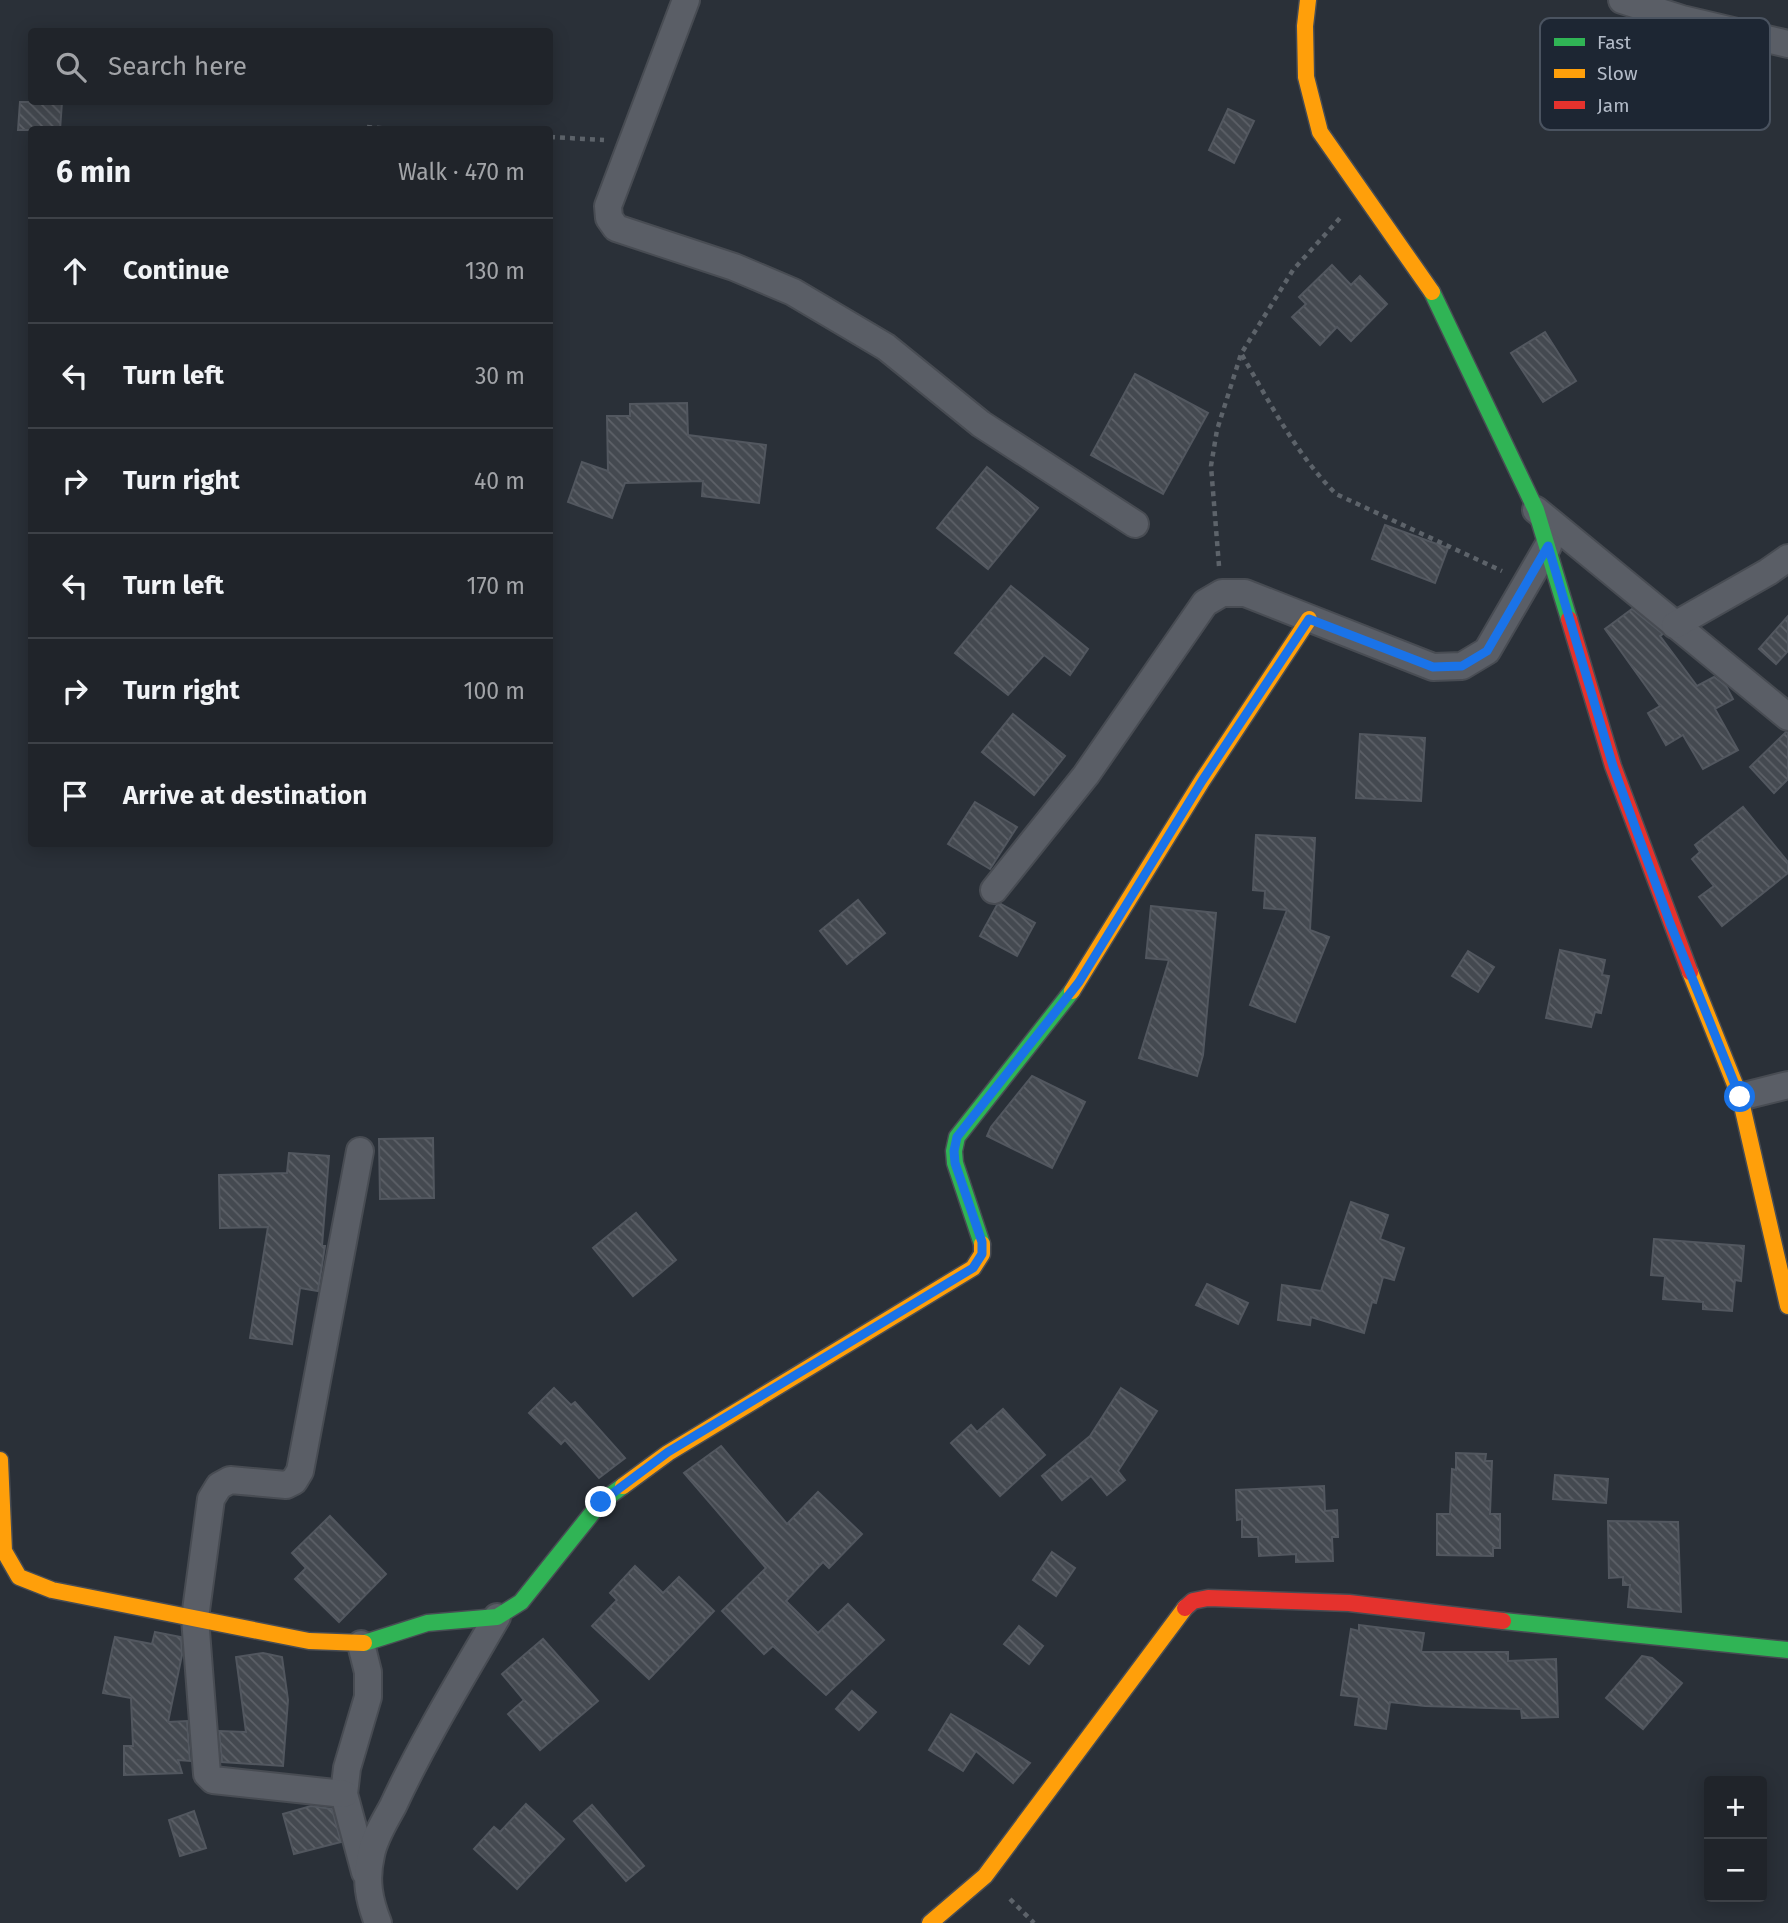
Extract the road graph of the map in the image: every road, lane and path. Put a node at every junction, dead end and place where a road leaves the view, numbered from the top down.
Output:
1 (686, 0) edge
2 (1308, 0) edge
3 (1622, 0) edge
4 (1679, 18) edge
5 (1770, 40) edge
6 (1788, 44) edge
7 (553, 137) edge
8 (633, 142) junction
9 (1363, 192) junction
10 (1241, 354) junction
11 (1536, 510) junction
12 (1135, 524) dead end
13 (1548, 546) junction
14 (1788, 558) edge
15 (1528, 583) junction
16 (1222, 593) junction
17 (1309, 619) junction
18 (1675, 625) junction
19 (1788, 717) edge
20 (994, 890) dead end
21 (1788, 1085) edge
22 (1740, 1097) junction
23 (360, 1151) dead end
24 (1788, 1306) edge
25 (0, 1460) edge
26 (497, 1617) junction
27 (195, 1618) junction
28 (361, 1644) junction
29 (1788, 1650) edge
30 (344, 1794) junction
31 (367, 1880) junction
32 (378, 1923) edge
33 (930, 1923) edge

1 - 8 street
2 - 9 street
3 - 4 street
5 - 6 street
7 - 8 path
8 - 12 street
9 - 10 path
9 - 11 street
10 - 15 path
10 - 16 path
11 - 13 street
11 - 18 street
13 - 15 street
13 - 22 street
14 - 18 street
15 - 17 street
16 - 17 street
16 - 20 street
17 - 26 street
18 - 19 street
21 - 22 street
22 - 24 street
23 - 27 street
25 - 27 street
26 - 28 street
26 - 31 street
27 - 28 street
27 - 30 street
28 - 30 street
29 - 33 street
30 - 31 street
31 - 32 street

